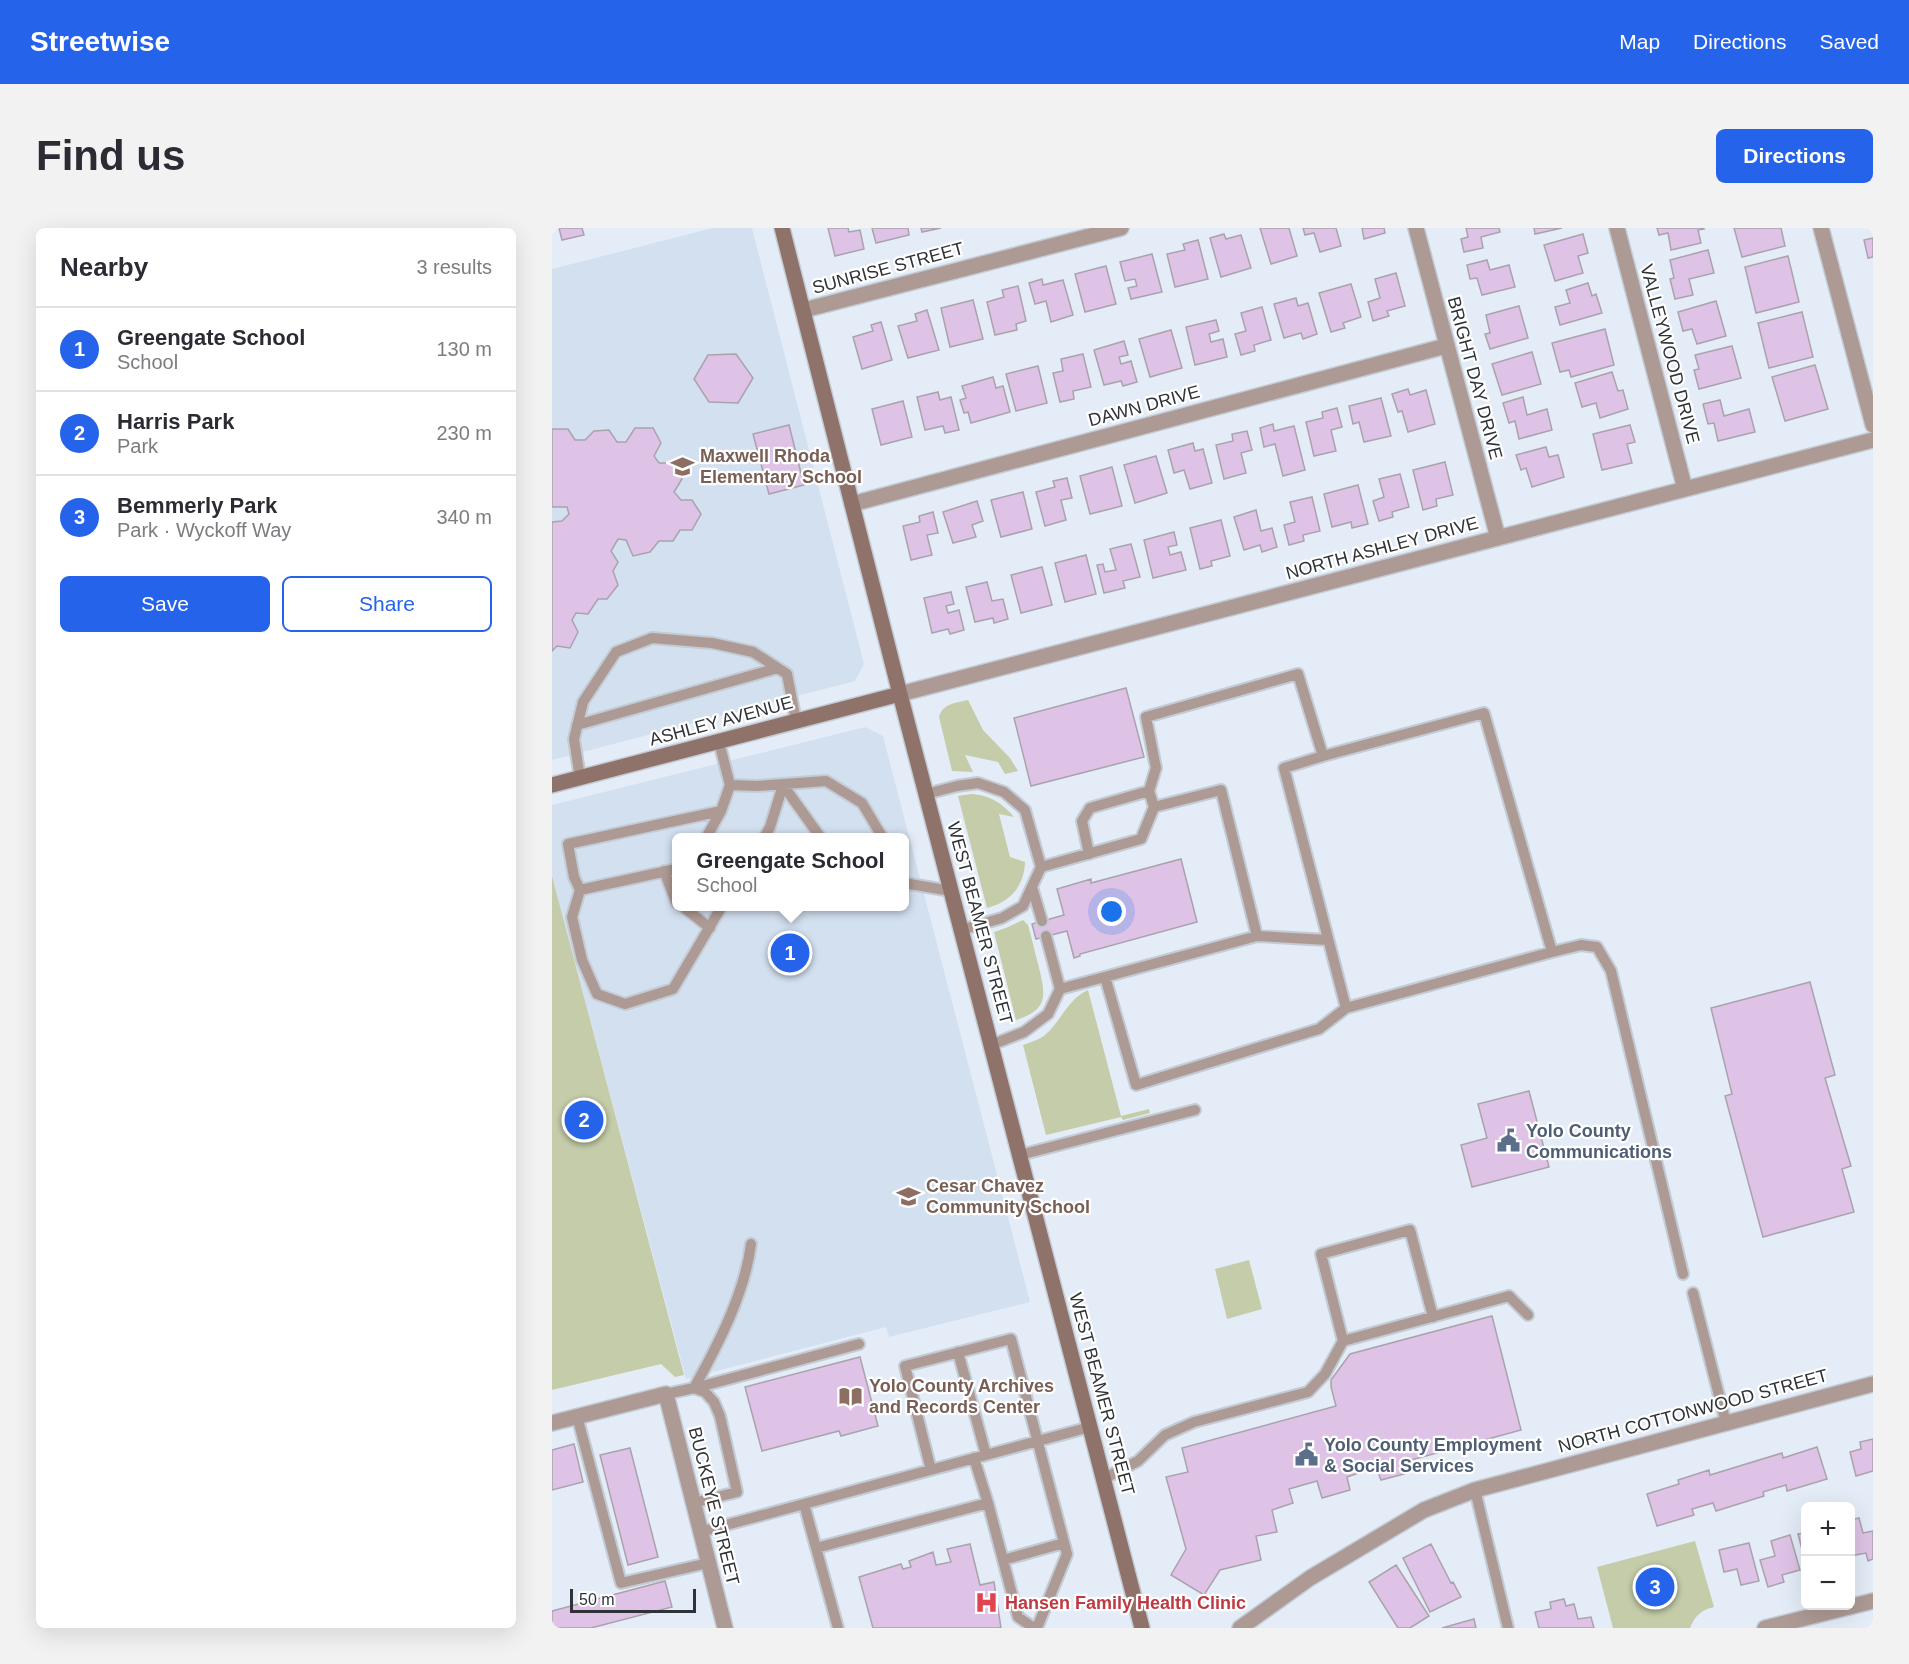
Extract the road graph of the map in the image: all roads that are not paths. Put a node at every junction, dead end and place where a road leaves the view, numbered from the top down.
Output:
1 (782, 228) edge
2 (1121, 228) edge
3 (1416, 228) edge
4 (1617, 228) edge
5 (1821, 228) edge
6 (804, 310) junction
7 (1446, 346) junction
8 (1873, 425) edge
9 (1873, 440) edge
10 (1685, 489) junction
11 (852, 504) junction
12 (1498, 538) junction
13 (778, 668) junction
14 (900, 694) junction
15 (796, 721) junction
16 (577, 725) junction
17 (719, 742) junction
18 (1323, 756) junction
19 (580, 778) junction
20 (730, 784) junction
21 (552, 785) edge
22 (783, 785) junction
23 (1149, 791) junction
24 (926, 794) junction
25 (1154, 807) junction
26 (721, 811) junction
27 (708, 833) edge
28 (767, 833) edge
29 (818, 833) edge
30 (881, 833) edge
31 (1089, 854) junction
32 (1041, 867) junction
33 (672, 870) edge
34 (664, 871) junction
35 (909, 884) edge
36 (1032, 886) junction
37 (580, 890) junction
38 (951, 891) junction
39 (672, 892) edge
40 (688, 911) edge
41 (719, 911) edge
42 (1042, 921) dead end
43 (710, 928) junction
44 (961, 930) junction
45 (1046, 936) dead end
46 (1257, 936) junction
47 (1328, 940) junction
48 (1552, 952) junction
49 (1105, 977) junction
50 (1060, 989) junction
51 (1346, 1008) junction
52 (991, 1045) junction
53 (1195, 1110) dead end
54 (1020, 1155) junction
55 (751, 1244) dead end
56 (1683, 1274) dead end
57 (1693, 1293) dead end
58 (1528, 1315) dead end
59 (1433, 1317) junction
60 (1343, 1341) junction
61 (859, 1344) dead end
62 (958, 1352) junction
63 (1873, 1384) edge
64 (694, 1388) junction
65 (666, 1394) junction
66 (577, 1416) junction
67 (552, 1423) edge
68 (1726, 1423) junction
69 (1090, 1427) junction
70 (1038, 1441) junction
71 (986, 1455) junction
72 (974, 1458) junction
73 (931, 1470) junction
74 (1105, 1478) junction
75 (1475, 1490) junction
76 (693, 1503) junction
77 (988, 1503) junction
78 (804, 1504) junction
79 (700, 1532) junction
80 (1064, 1543) junction
81 (816, 1548) junction
82 (1003, 1560) junction
83 (708, 1563) junction
84 (1873, 1601) edge
85 (725, 1628) edge
86 (838, 1628) edge
87 (1036, 1628) edge
88 (1142, 1628) edge
89 (1239, 1628) edge
90 (1508, 1628) edge
91 (1765, 1628) edge

1 - 6 street, WEST BEAMER STREET
2 - 6 street, SUNRISE STREET
3 - 7 street, BRIGHT DAY DRIVE
4 - 10 street, VALLEYWOOD DRIVE
5 - 8 street
6 - 11 street, WEST BEAMER STREET
7 - 11 street, DAWN DRIVE
7 - 12 street, BRIGHT DAY DRIVE
9 - 10 street, NORTH ASHLEY DRIVE
10 - 12 street, NORTH ASHLEY DRIVE
11 - 14 street, WEST BEAMER STREET
12 - 14 street, NORTH ASHLEY DRIVE
13 - 15 lane
13 - 16 lane
13 - 16 lane
14 - 15 street, ASHLEY AVENUE
14 - 24 street, WEST BEAMER STREET
15 - 17 street, ASHLEY AVENUE
16 - 19 lane
17 - 19 street, ASHLEY AVENUE
17 - 20 lane
18 - 23 lane
18 - 47 lane
18 - 48 lane
19 - 21 street, ASHLEY AVENUE
20 - 22 lane
20 - 26 lane
22 - 28 lane
22 - 29 lane
22 - 30 lane
23 - 25 lane
23 - 31 lane
24 - 32 lane
24 - 38 street, WEST BEAMER STREET
25 - 31 lane
25 - 46 lane
26 - 27 lane
26 - 37 lane
31 - 32 lane
32 - 36 lane
33 - 34 lane
34 - 37 lane
34 - 39 lane
35 - 38 lane
36 - 42 lane
36 - 44 lane
37 - 43 lane
38 - 44 street, WEST BEAMER STREET
40 - 43 lane
41 - 43 lane
44 - 52 street, WEST BEAMER STREET
45 - 50 lane
46 - 47 lane
46 - 49 lane
47 - 51 lane
48 - 51 lane
48 - 56 lane
49 - 50 lane
49 - 51 lane
50 - 52 lane
52 - 54 street, WEST BEAMER STREET
53 - 54 lane
54 - 69 street, WEST BEAMER STREET
55 - 64 lane
57 - 68 lane
58 - 59 lane
59 - 60 lane
59 - 60 lane
60 - 74 lane
61 - 64 lane
62 - 70 lane
62 - 71 lane
62 - 73 lane
63 - 68 street, NORTH COTTONWOOD STREET
64 - 65 lane
64 - 76 lane
65 - 66 street
65 - 76 street, BUCKEYE STREET
66 - 67 street
66 - 83 lane
68 - 75 street, NORTH COTTONWOOD STREET
69 - 70 lane
69 - 74 street, WEST BEAMER STREET
70 - 71 lane
70 - 80 lane
71 - 72 lane
72 - 73 lane
72 - 77 lane
73 - 78 lane
74 - 88 street, WEST BEAMER STREET
75 - 89 street, NORTH COTTONWOOD STREET
75 - 90 lane
76 - 79 street, BUCKEYE STREET
77 - 81 lane
77 - 82 lane
78 - 79 lane
78 - 81 lane
79 - 83 street, BUCKEYE STREET
80 - 82 lane
80 - 87 lane
81 - 86 lane
82 - 87 lane
83 - 85 street, BUCKEYE STREET
84 - 91 street

